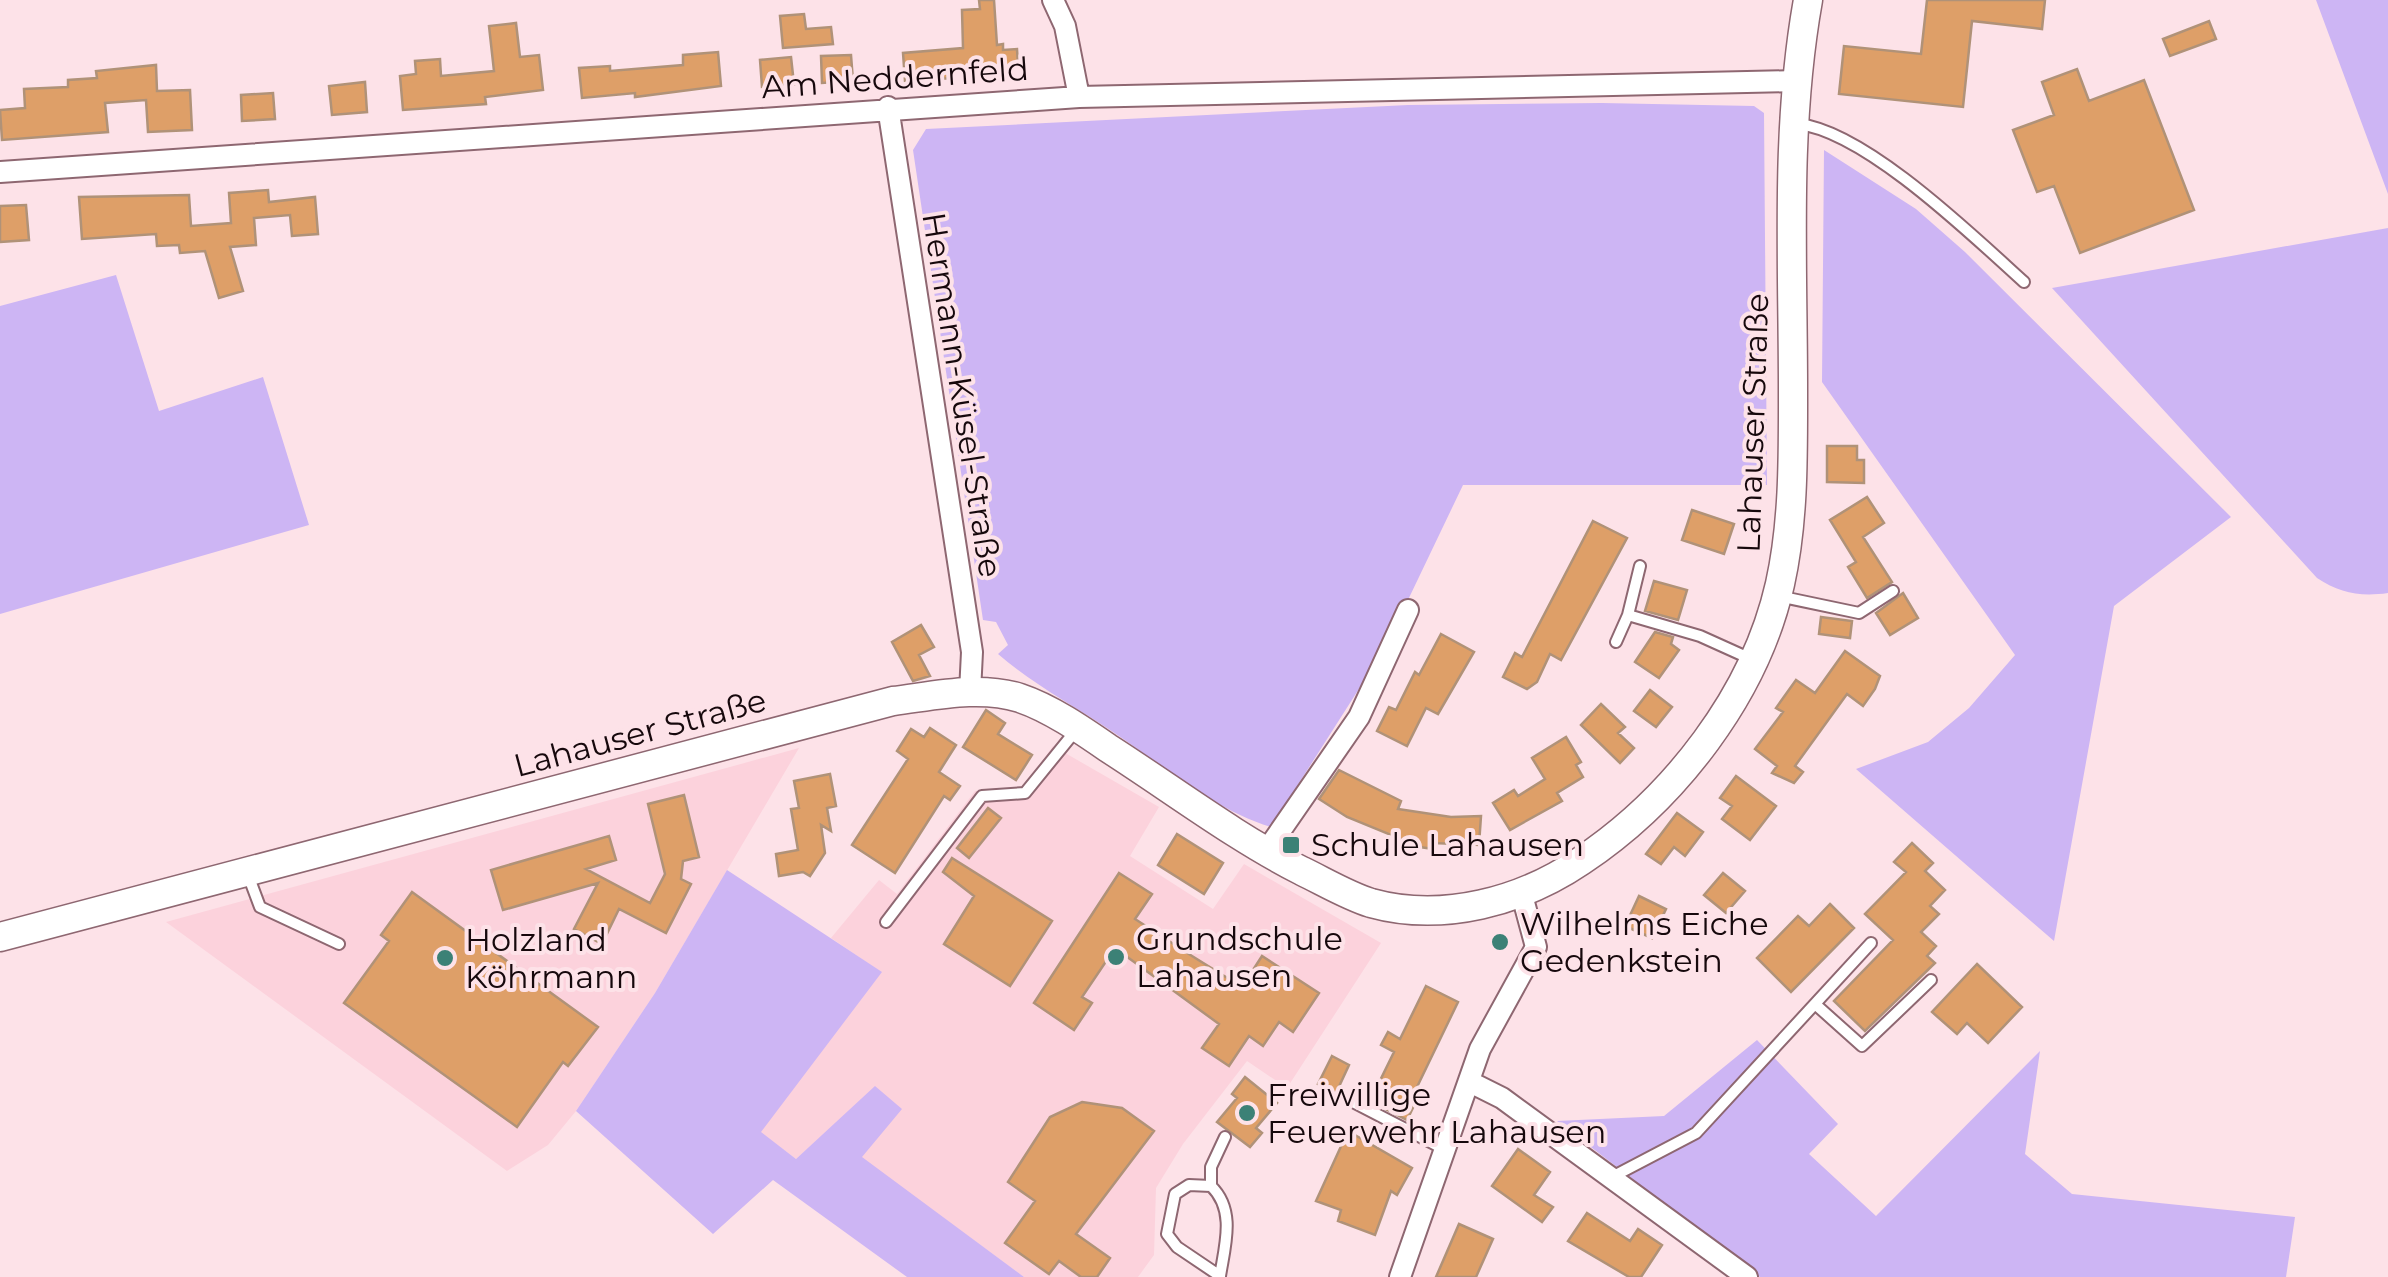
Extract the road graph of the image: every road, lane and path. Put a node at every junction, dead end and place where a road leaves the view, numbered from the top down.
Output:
1 (1053, 0) edge
2 (1808, 0) edge
3 (1795, 81) junction
4 (1079, 97) junction
5 (888, 107) junction
6 (1794, 123) junction
7 (0, 172) edge
8 (2024, 282) dead end
9 (1640, 566) dead end
10 (1893, 591) dead end
11 (1776, 596) junction
12 (1408, 610) dead end
13 (1628, 615) junction
14 (1616, 642) dead end
15 (1752, 660) junction
16 (970, 692) junction
17 (1078, 728) junction
18 (1267, 850) junction
19 (247, 874) junction
20 (1522, 895) junction
21 (886, 922) dead end
22 (0, 937) edge
23 (1872, 943) dead end
24 (339, 944) dead end
25 (1931, 980) dead end
26 (1816, 1004) junction
27 (1470, 1082) junction
28 (1353, 1102) dead end
29 (1225, 1138) dead end
30 (1445, 1150) junction
31 (1612, 1178) junction
32 (1210, 1186) junction
33 (1220, 1277) edge
34 (1400, 1277) edge
35 (1747, 1277) edge

1 - 4 street
2 - 3 street, Lahauser Straße
3 - 4 street, Am Neddernfeld
3 - 6 street, Lahauser Straße
4 - 5 street, Am Neddernfeld
5 - 7 street, Am Neddernfeld
5 - 16 street, Hermann-Küsel-Straße
6 - 8 lane
6 - 11 street, Lahauser Straße
9 - 13 lane
10 - 11 lane
11 - 15 street, Lahauser Straße
12 - 18 street
13 - 14 lane
13 - 15 lane
15 - 20 street, Lahauser Straße
16 - 17 street, Lahauser Straße
16 - 19 street, Lahauser Straße
17 - 18 street, Lahauser Straße
17 - 21 lane
18 - 20 street, Lahauser Straße
19 - 22 street, Lahauser Straße
19 - 24 lane
20 - 27 street
23 - 26 lane
25 - 26 lane
26 - 31 lane
27 - 30 street
27 - 31 street
28 - 30 lane
29 - 32 lane
30 - 34 street
31 - 35 street
32 - 33 lane
32 - 33 lane

